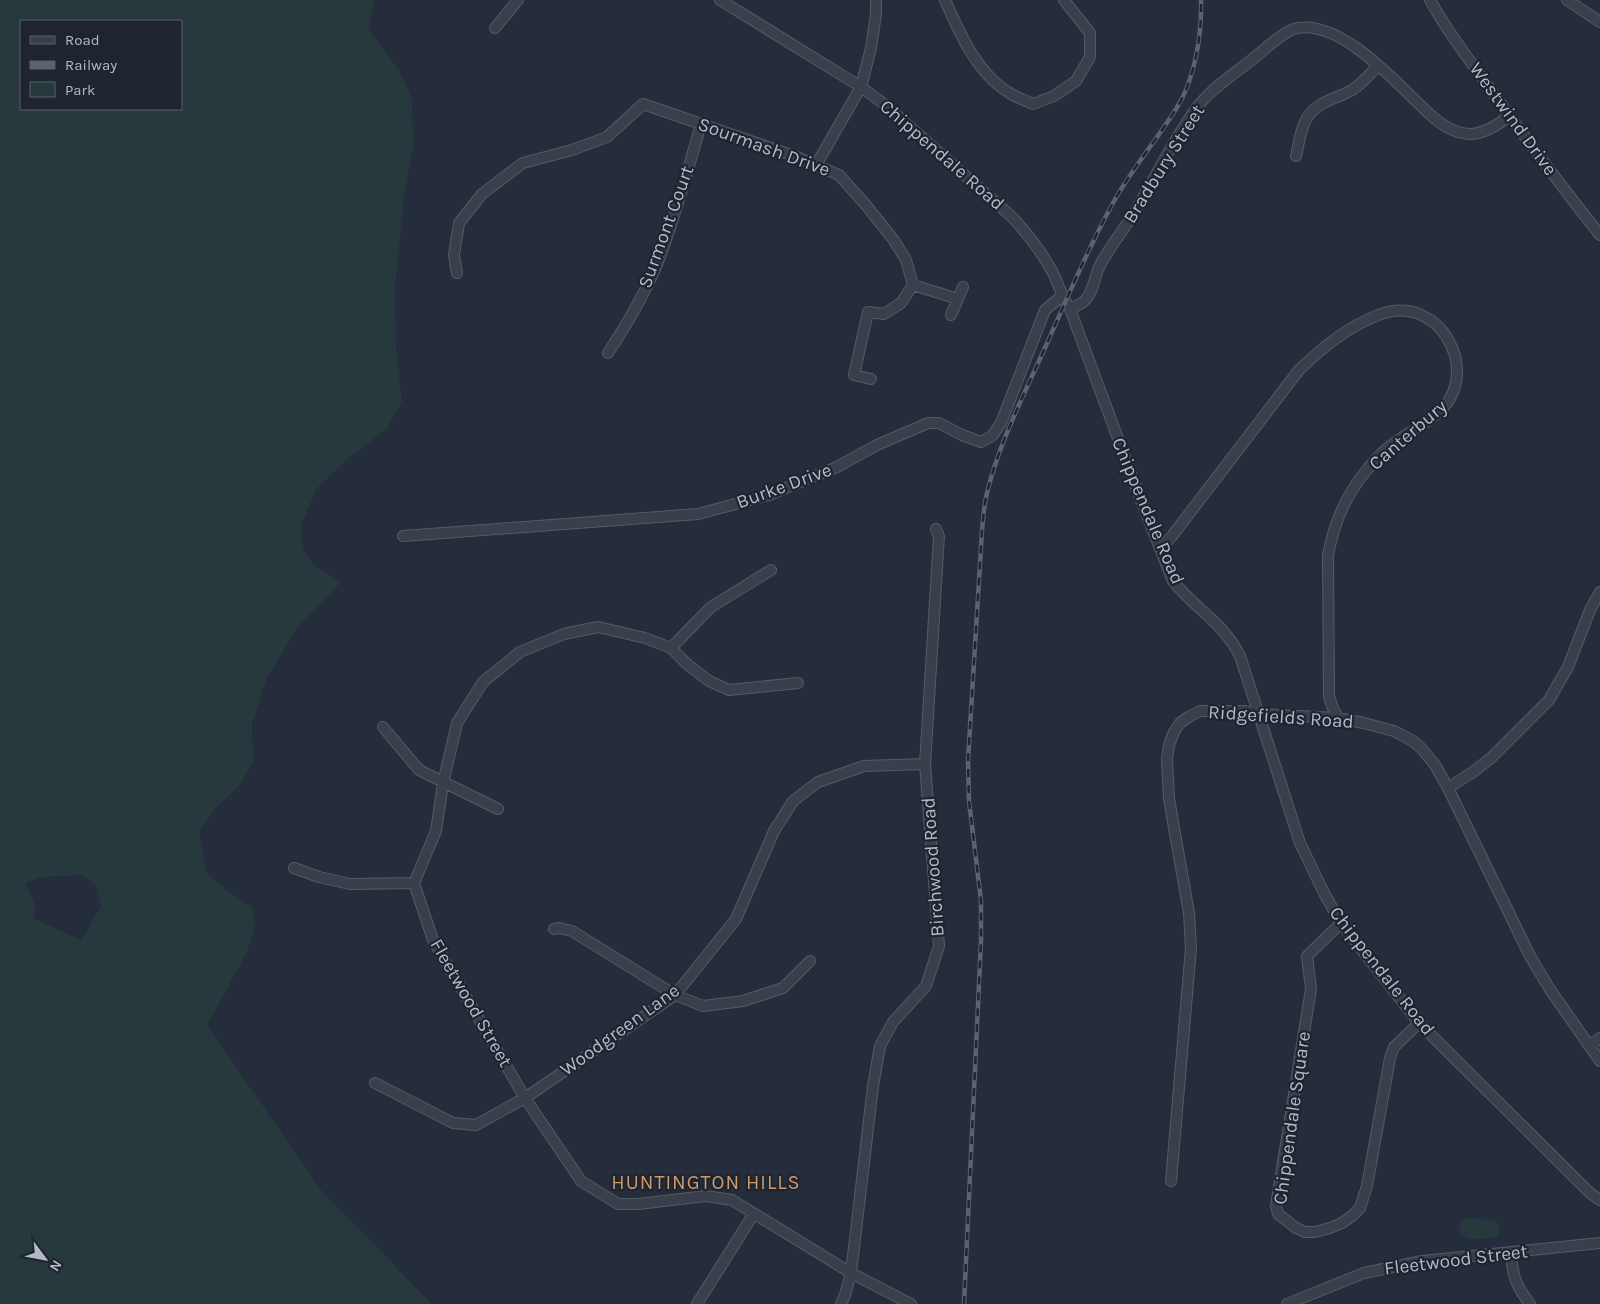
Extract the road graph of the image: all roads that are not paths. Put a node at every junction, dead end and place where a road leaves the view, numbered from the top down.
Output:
1 (518, 0) edge
2 (720, 0) edge
3 (876, 0) edge
4 (945, 0) edge
5 (1064, 0) edge
6 (1430, 0) edge
7 (1567, 0) edge
8 (731, 3) edge
9 (1600, 22) edge
10 (494, 28) dead end
11 (1378, 66) junction
12 (860, 87) junction
13 (1509, 116) junction
14 (701, 124) junction
15 (1296, 156) dead end
16 (816, 164) junction
17 (1600, 235) edge
18 (457, 273) dead end
19 (913, 284) junction
20 (963, 287) dead end
21 (1062, 296) junction
22 (958, 299) junction
23 (1070, 309) junction
24 (951, 315) dead end
25 (608, 353) dead end
26 (870, 379) dead end
27 (936, 529) dead end
28 (403, 536) dead end
29 (1161, 548) junction
30 (771, 570) dead end
31 (1600, 592) edge
32 (671, 648) junction
33 (798, 683) dead end
34 (1259, 714) junction
35 (1338, 718) junction
36 (383, 727) dead end
37 (926, 764) junction
38 (443, 783) junction
39 (1448, 788) junction
40 (498, 808) dead end
41 (294, 868) dead end
42 (414, 882) junction
43 (1341, 924) junction
44 (554, 929) dead end
45 (810, 961) dead end
46 (675, 994) junction
47 (1419, 1023) junction
48 (1600, 1038) edge
49 (1590, 1046) junction
50 (1600, 1060) edge
51 (374, 1082) dead end
52 (525, 1098) junction
53 (1171, 1181) dead end
54 (1600, 1200) edge
55 (753, 1215) junction
56 (1600, 1243) edge
57 (1511, 1252) junction
58 (851, 1273) junction
59 (697, 1304) edge
60 (841, 1304) edge
61 (912, 1304) edge
62 (1287, 1304) edge
63 (1530, 1304) edge

1 - 10 street
2 - 8 street, Chippendale Road
3 - 12 street
4 - 5 street
6 - 13 street, Westwind Drive
7 - 9 street
8 - 12 street, Chippendale Road
11 - 13 street, Bradbury Street
11 - 15 street
11 - 23 street, Bradbury Street
12 - 16 street
12 - 21 street, Chippendale Road
13 - 17 street, Westwind Drive
14 - 16 street, Sourmash Drive
14 - 18 street, Sourmash Drive
14 - 25 street, Surmont Court
16 - 19 street, Sourmash Drive
19 - 22 street
19 - 26 street
20 - 22 street
21 - 23 street, Chippendale Road
21 - 28 street, Burke Drive
22 - 24 street
23 - 29 street, Chippendale Road
27 - 37 street, Birchwood Road
29 - 34 street, Chippendale Road
29 - 35 street, Canterbury
30 - 32 street
31 - 39 street
32 - 33 street
32 - 38 street
34 - 35 street, Ridgefields Road
34 - 43 street, Chippendale Road
34 - 53 street, Ridgefields Road
35 - 39 street, Ridgefields Road
36 - 38 street
37 - 46 street, Woodgreen Lane
37 - 58 street, Birchwood Road
38 - 40 street
38 - 42 street
39 - 49 street, Ridgefields Road
41 - 42 street
42 - 52 street, Fleetwood Street
43 - 47 street, Chippendale Road
43 - 47 street, Chippendale Square
44 - 46 street
45 - 46 street
46 - 52 street, Woodgreen Lane
47 - 54 street, Chippendale Road
48 - 49 street
49 - 50 street, Ridgefields Road
51 - 52 street, Woodgreen Lane
52 - 55 street, Fleetwood Street
55 - 58 street, Fleetwood Street
55 - 59 street
56 - 57 street, Fleetwood Street
57 - 62 street, Fleetwood Street
57 - 63 street
58 - 60 street, Birchwood Road
58 - 61 street, Fleetwood Street

